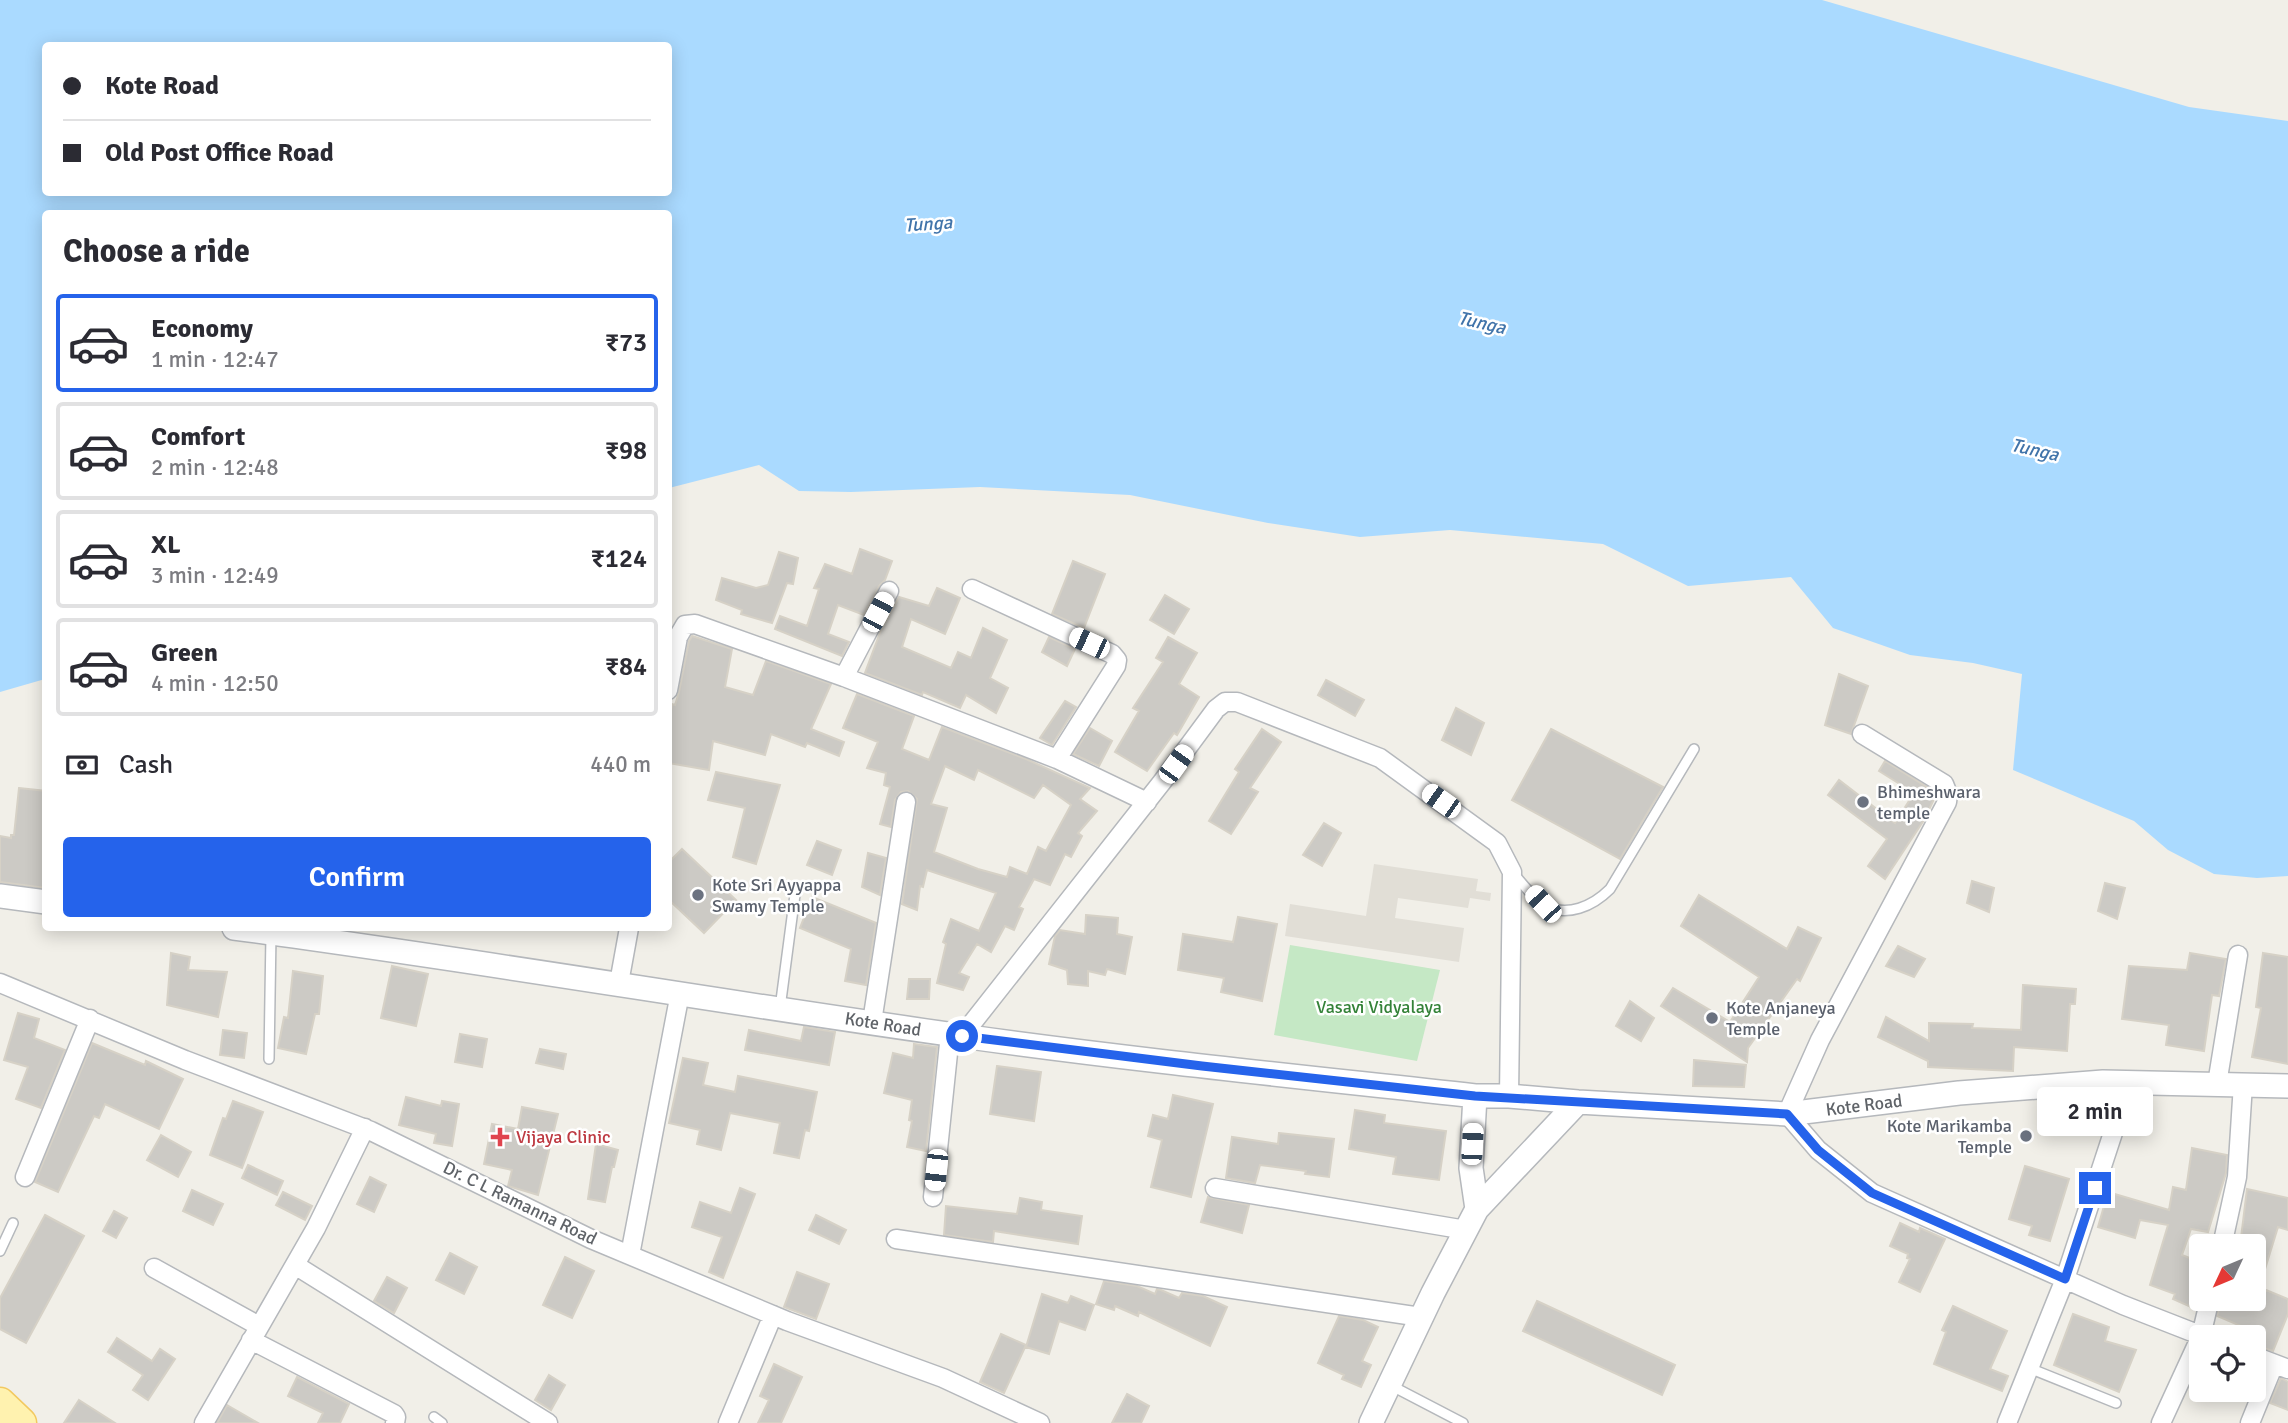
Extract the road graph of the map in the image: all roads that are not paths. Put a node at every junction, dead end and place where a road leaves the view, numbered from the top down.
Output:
1 (972, 589) dead end
2 (889, 591) dead end
3 (672, 650) edge
4 (844, 677) junction
5 (1862, 734) dead end
6 (1694, 749) dead end
7 (1057, 759) junction
8 (906, 802) dead end
9 (1147, 802) junction
10 (1512, 872) junction
11 (796, 887) dead end
12 (0, 896) edge
13 (42, 901) edge
14 (262, 931) edge
15 (628, 931) edge
16 (271, 932) junction
17 (2238, 955) dead end
18 (0, 983) edge
19 (619, 983) junction
20 (680, 993) junction
21 (780, 1008) junction
22 (90, 1019) junction
23 (872, 1022) junction
24 (956, 1035) junction
25 (269, 1059) dead end
26 (2130, 1082) junction
27 (2217, 1084) junction
28 (2243, 1084) junction
29 (2288, 1086) edge
30 (1475, 1096) junction
31 (1509, 1096) junction
32 (1578, 1102) junction
33 (1787, 1114) junction
34 (365, 1129) junction
35 (25, 1177) dead end
36 (1215, 1188) dead end
37 (933, 1196) dead end
38 (1477, 1209) junction
39 (13, 1223) dead end
40 (1466, 1230) junction
41 (2225, 1234) edge
42 (896, 1239) dead end
43 (0, 1251) edge
44 (630, 1255) junction
45 (295, 1265) junction
46 (154, 1268) dead end
47 (2065, 1279) junction
48 (773, 1315) junction
49 (1421, 1317) junction
50 (2189, 1331) edge
51 (255, 1333) junction
52 (2189, 1365) edge
53 (2281, 1366) edge
54 (2029, 1368) junction
55 (1389, 1384) junction
56 (0, 1403) edge
57 (2116, 1403) dead end
58 (21, 1423) edge
59 (204, 1423) edge
60 (396, 1423) edge
61 (548, 1423) edge
62 (728, 1423) edge
63 (1041, 1423) edge
64 (1371, 1423) edge
65 (1463, 1423) edge
66 (2007, 1423) edge
67 (2161, 1423) edge
68 (2250, 1423) edge

1 - 7 street
2 - 4 street
3 - 4 street
4 - 7 street
5 - 33 street
6 - 10 lane
7 - 9 street
8 - 23 street
9 - 10 street
9 - 24 street
10 - 31 street
11 - 21 lane
12 - 13 street
14 - 16 street, Kote Road
15 - 19 street
16 - 19 street, Kote Road
16 - 25 lane
17 - 27 street
18 - 22 street, Dr. C L Ramanna Road
19 - 20 street, Kote Road
20 - 21 street, Kote Road
20 - 44 street
21 - 23 street, Kote Road
22 - 34 street, Dr. C L Ramanna Road
22 - 35 street
23 - 24 street, Kote Road
24 - 30 street, Kote Road
24 - 37 street
26 - 27 street, Kote Road
26 - 33 street, Kote Road
26 - 47 street
27 - 28 street, Kote Road
28 - 29 street, Kote Road
28 - 41 street
30 - 31 street, Kote Road
30 - 38 street
31 - 32 street, Kote Road
32 - 33 street, Kote Road
32 - 38 street
33 - 47 street
34 - 44 street, Dr. C L Ramanna Road
34 - 45 street
36 - 40 street
38 - 40 street
39 - 43 lane
40 - 49 street
42 - 49 street
44 - 48 street, Dr. C L Ramanna Road
45 - 51 street
45 - 61 street
46 - 51 street
47 - 50 street
47 - 54 street
48 - 62 street
48 - 63 street, Dr. C L Ramanna Road
49 - 55 street
51 - 59 street
51 - 60 street
52 - 67 street
53 - 68 street
54 - 57 lane
54 - 66 street
55 - 64 street
55 - 65 lane
56 - 58 main road

